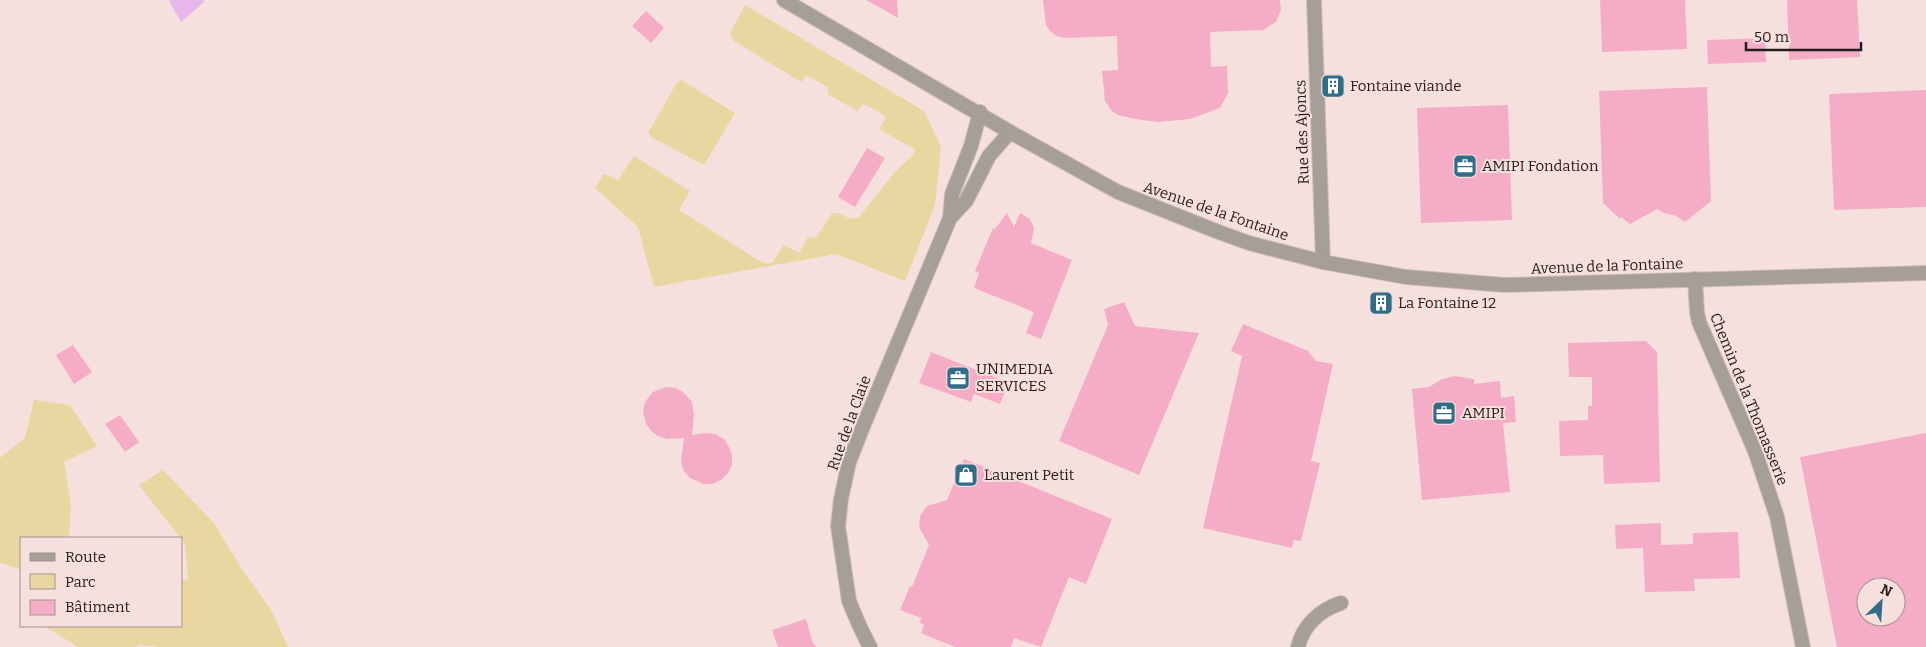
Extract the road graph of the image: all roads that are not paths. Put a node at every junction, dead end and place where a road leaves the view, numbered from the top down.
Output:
1 (784, 0) edge
2 (1314, 0) edge
3 (980, 112) junction
4 (1010, 132) junction
5 (950, 218) junction
6 (1323, 262) junction
7 (1926, 273) edge
8 (1695, 279) junction
9 (1341, 602) dead end
10 (870, 647) edge
11 (1298, 647) edge
12 (1804, 647) edge

1 - 3 street, Avenue de la Fontaine
2 - 6 street, Rue des Ajoncs
3 - 4 street, Avenue de la Fontaine
3 - 5 street, Rue de la Claie
4 - 5 street, Rue de la Claie
4 - 6 street, Avenue de la Fontaine
5 - 10 street, Rue de la Claie
6 - 8 street, Avenue de la Fontaine
7 - 8 street, Avenue de la Fontaine
8 - 12 street, Chemin de la Thomasserie
9 - 11 street

